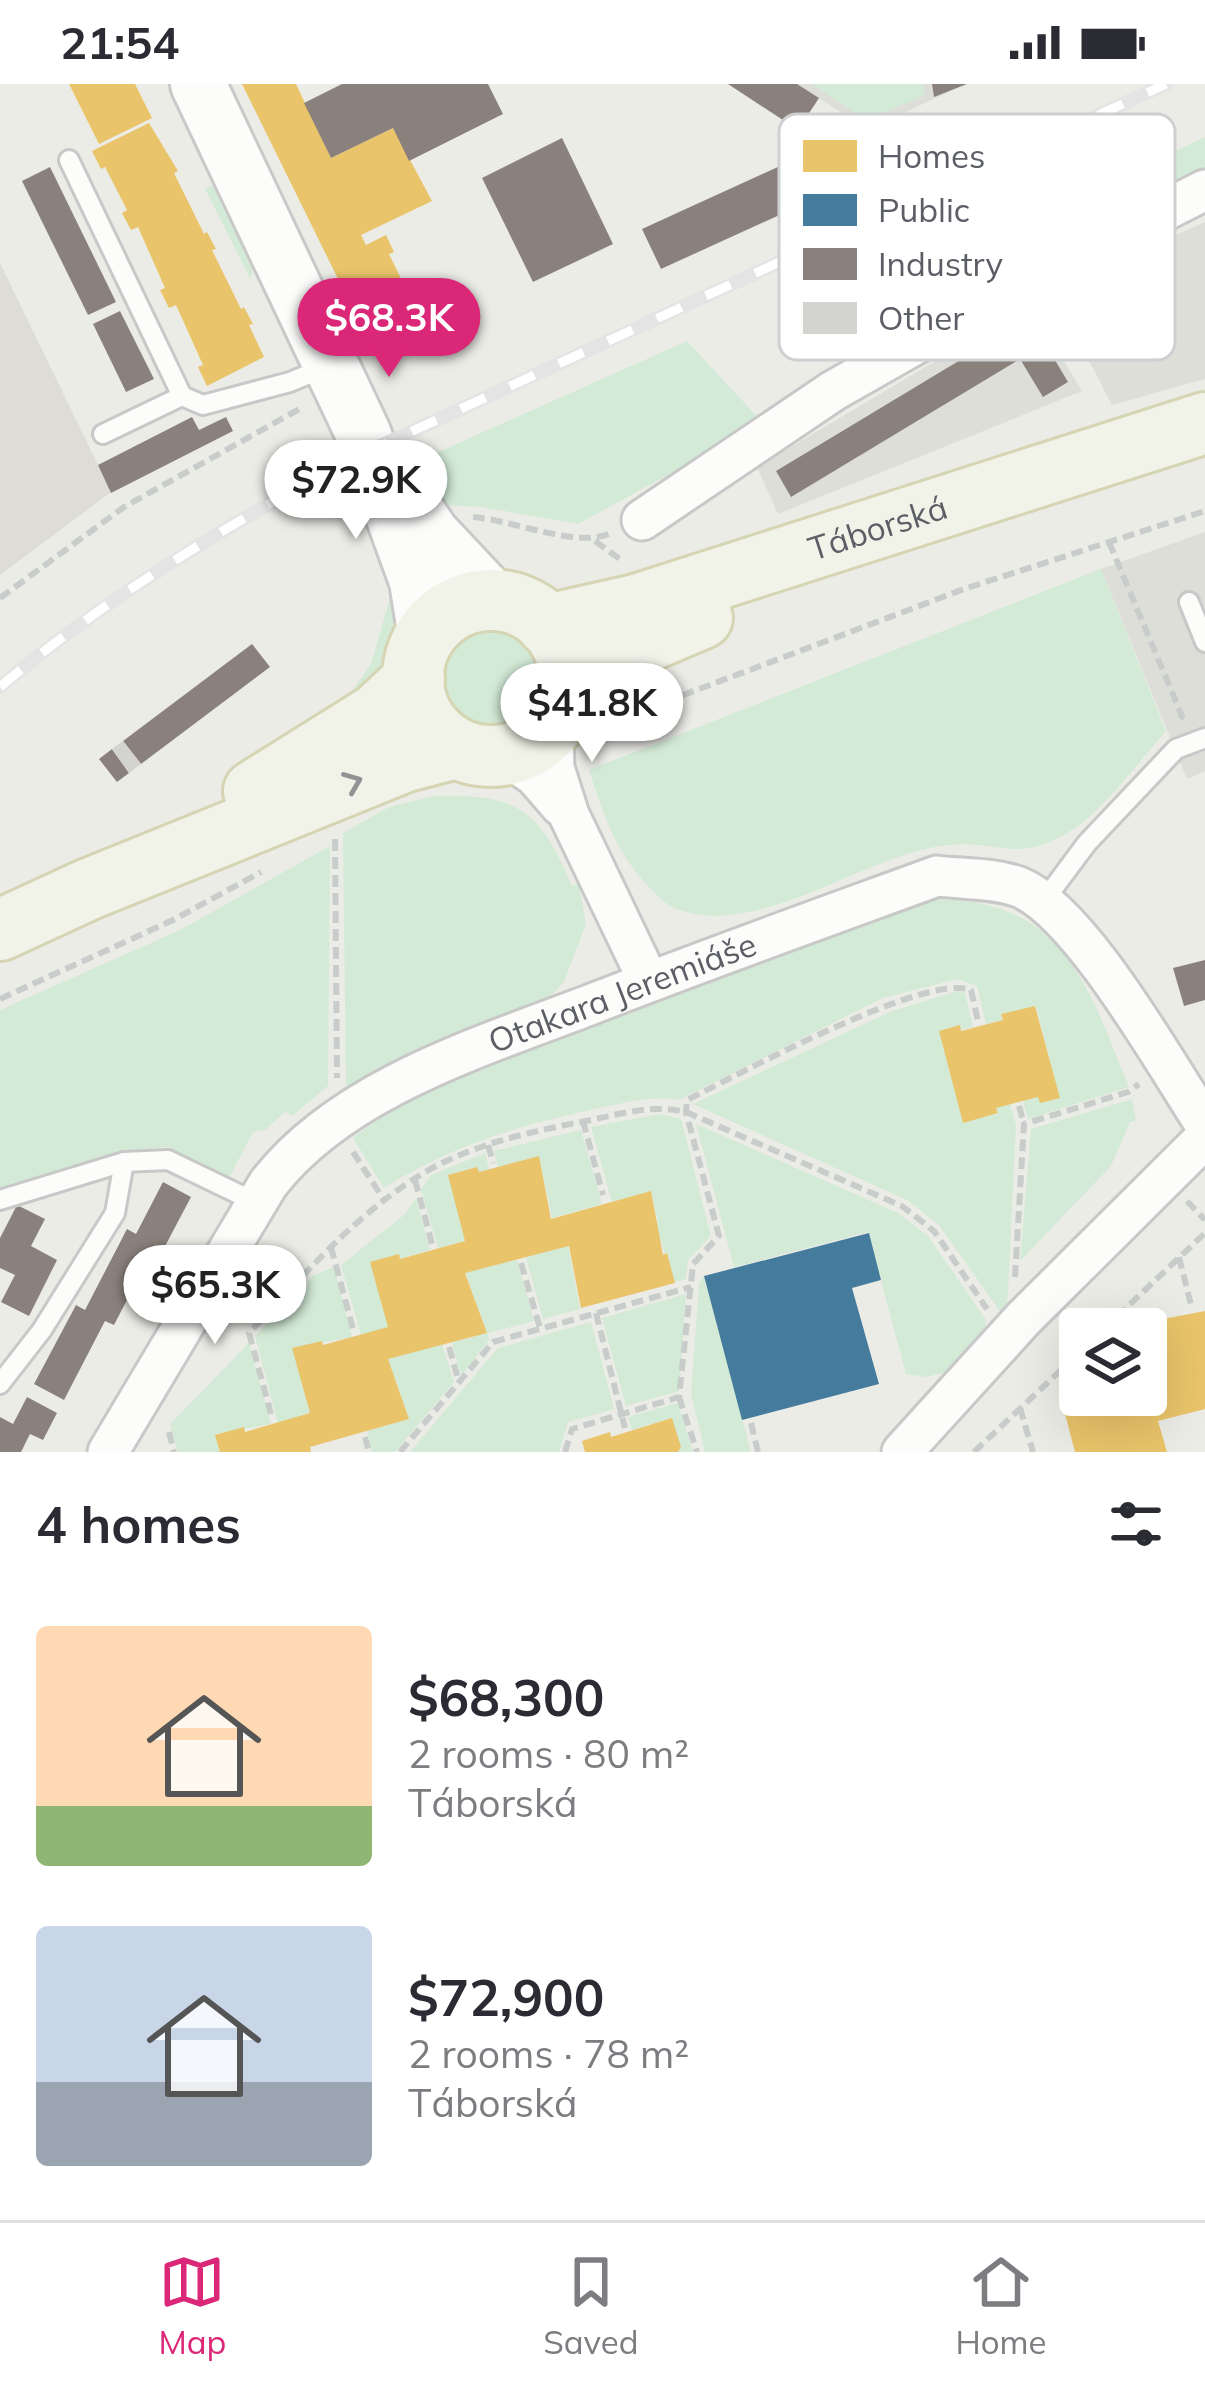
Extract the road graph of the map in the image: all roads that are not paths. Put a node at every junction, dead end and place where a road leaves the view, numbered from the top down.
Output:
1 (198, 84) edge
2 (69, 160) dead end
3 (1205, 190) edge
4 (1175, 205) edge
5 (889, 360) edge
6 (318, 386) junction
7 (182, 396) junction
8 (1205, 423) edge
9 (363, 433) junction
10 (103, 434) dead end
11 (1205, 445) edge
12 (642, 520) road end
13 (1189, 602) dead end
14 (521, 613) junction
15 (1205, 642) edge
16 (419, 656) junction
17 (534, 734) junction
18 (1205, 738) edge
19 (89, 890) junction
20 (1043, 902) junction
21 (0, 930) edge
22 (650, 982) junction
23 (1205, 1124) edge
24 (1205, 1138) edge
25 (124, 1162) junction
26 (0, 1200) edge
27 (257, 1203) junction
28 (0, 1352) edge
29 (4, 1378) edge
30 (108, 1452) edge
31 (902, 1452) edge

1 - 6 main road
2 - 7 lane
3 - 4 street
5 - 12 street
6 - 7 lane
6 - 9 main road
7 - 10 lane
8 - 14 main road, Táborská
9 - 14 main road
9 - 16 main road
11 - 17 main road, Táborská
13 - 15 lane
14 - 16 main road
14 - 17 main road
16 - 17 main road
16 - 19 main road
19 -> 17 main road, Táborská
17 - 22 street
18 - 20 lane
19 - 21 main road
20 - 22 street, Otakara Jeremiáše
20 - 23 street, Otakara Jeremiáše
22 - 27 street, Otakara Jeremiáše
24 - 31 street
25 - 26 lane
25 - 27 lane
25 - 29 lane
27 - 30 street, Otakara Jeremiáše
28 - 29 lane

